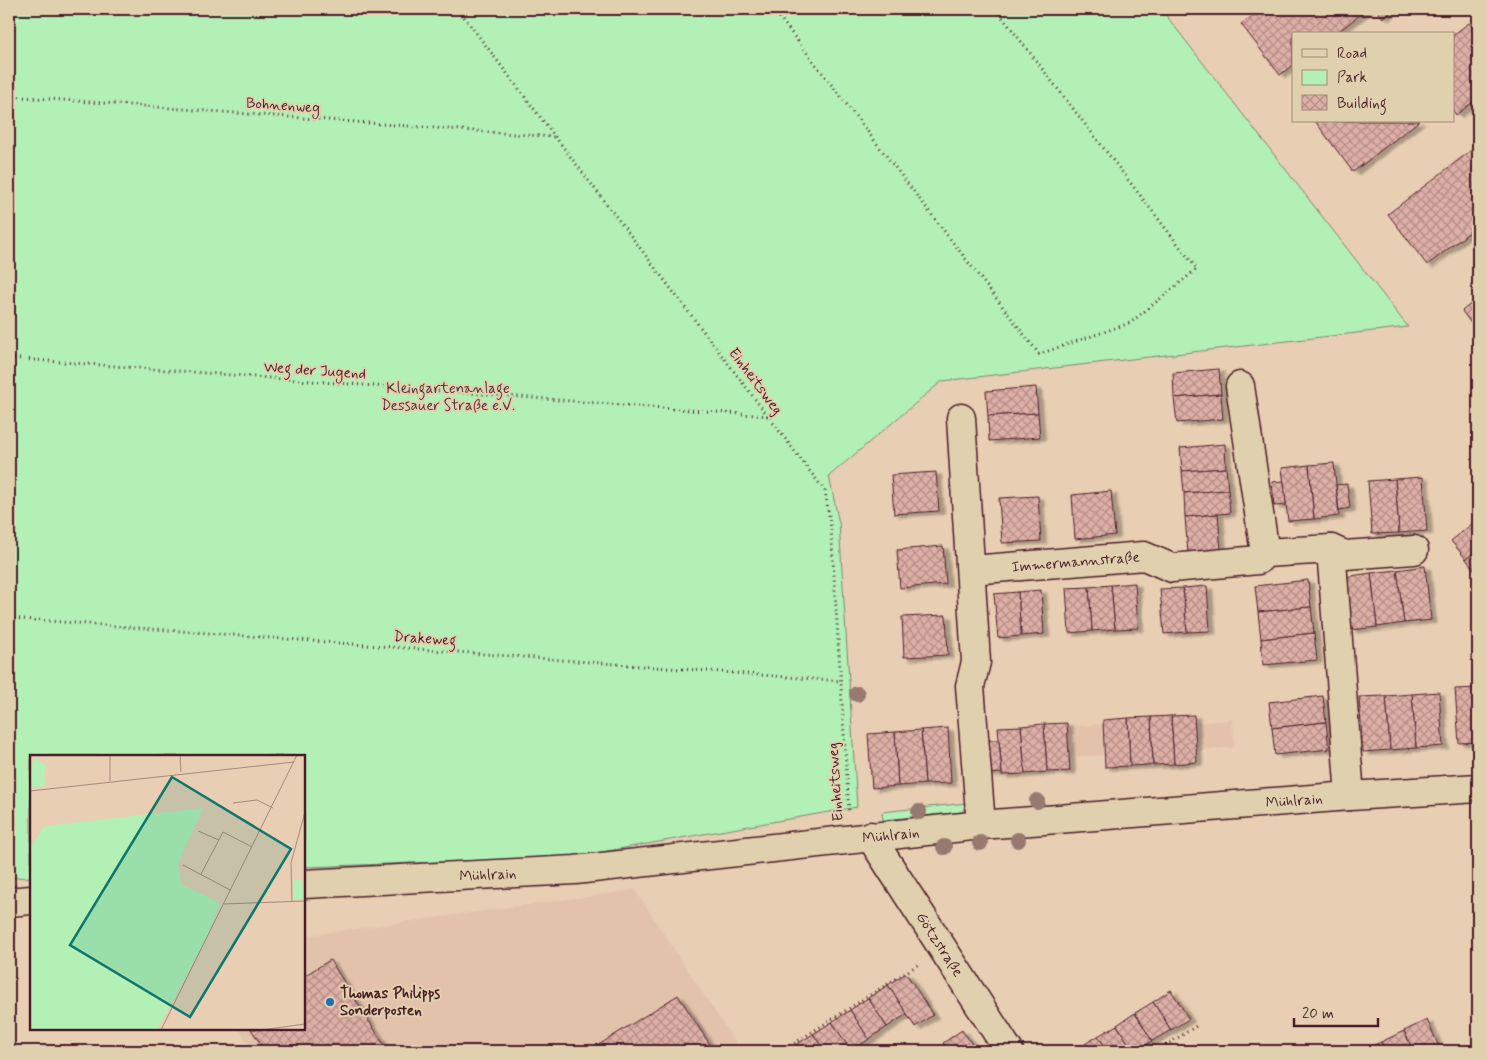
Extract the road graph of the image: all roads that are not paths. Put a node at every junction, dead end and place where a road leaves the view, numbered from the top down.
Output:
1 (1240, 386) dead end
2 (960, 418) dead end
3 (1331, 549) junction
4 (1414, 550) dead end
5 (1265, 553) junction
6 (971, 570) junction
7 (1478, 788) edge
8 (1350, 796) junction
9 (980, 825) junction
10 (860, 838) junction
11 (305, 884) edge
12 (30, 900) edge
13 (9, 902) edge
14 (1009, 1051) edge

1 - 5 street
2 - 6 street
3 - 4 street, Immermannstraße
3 - 5 street, Immermannstraße
3 - 8 street
5 - 6 street, Immermannstraße
6 - 9 street
7 - 8 street, Mühlrain
8 - 9 street, Mühlrain
9 - 10 street, Mühlrain
10 - 11 street, Mühlrain
10 - 14 street, Götzstraße
12 - 13 street

